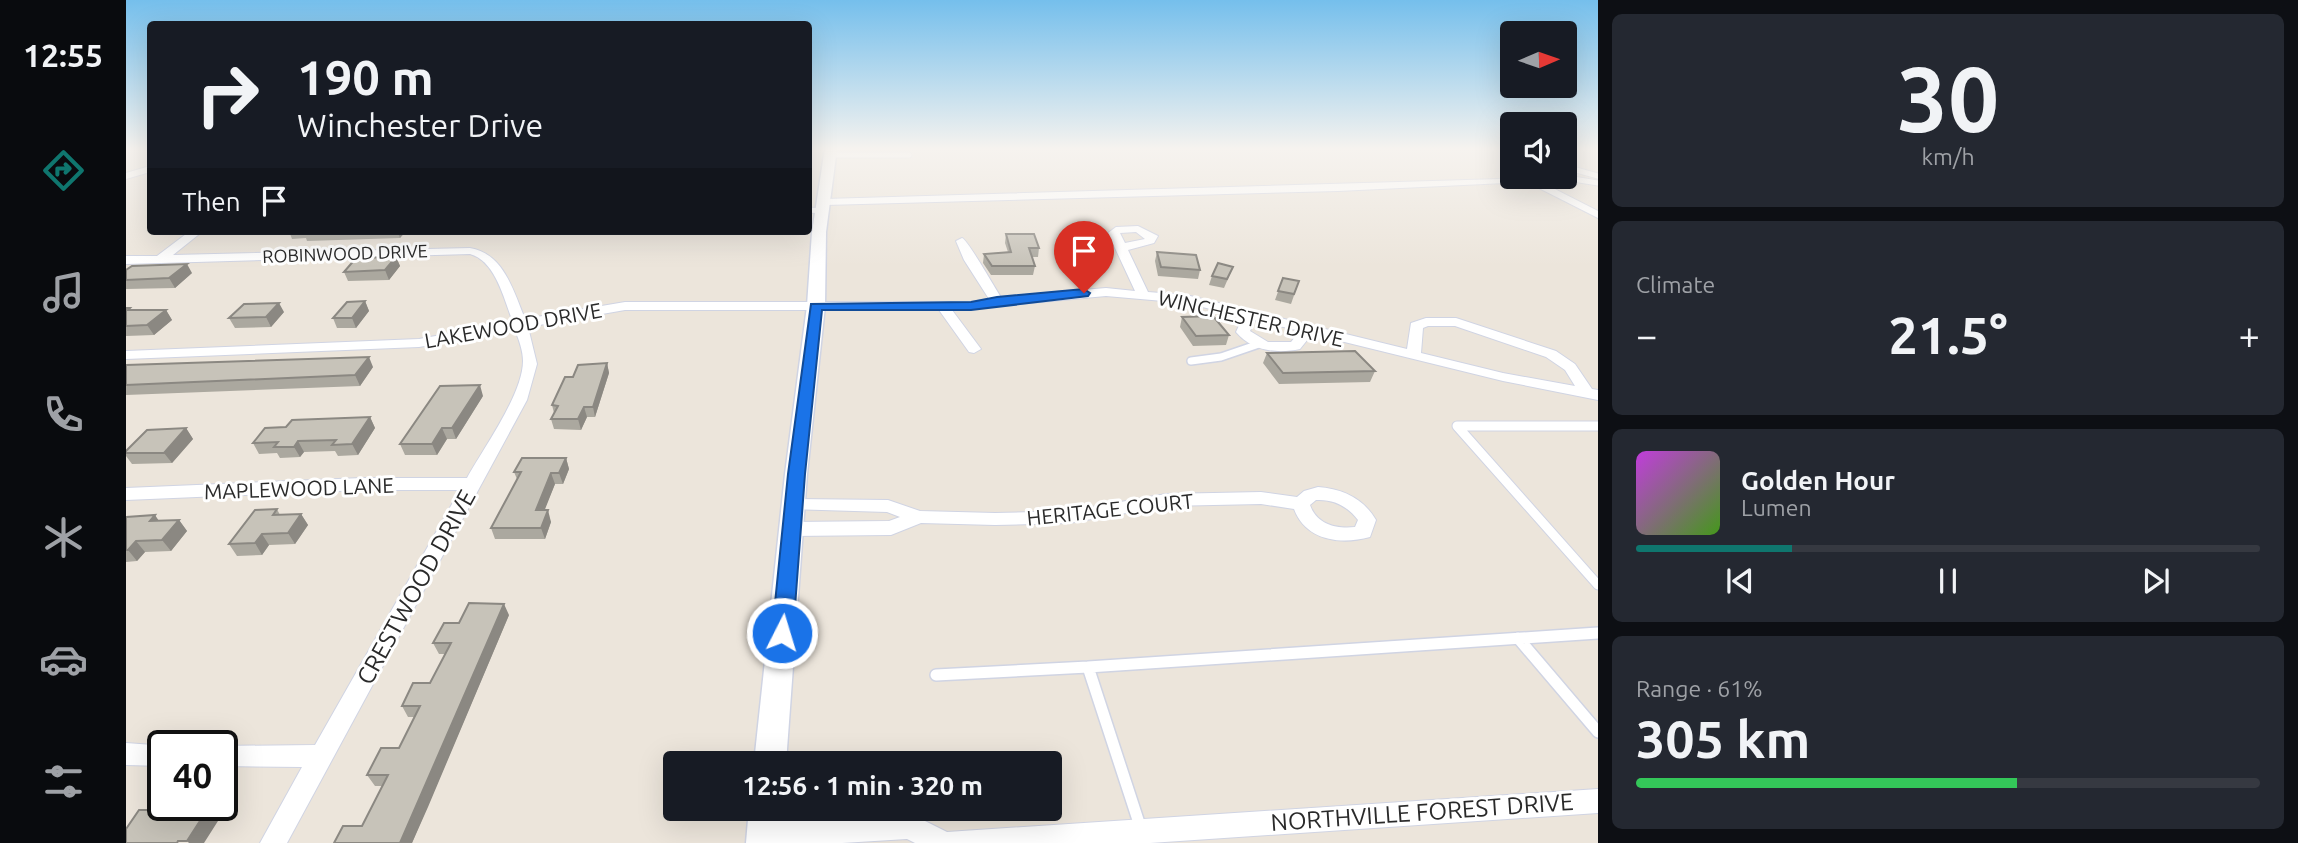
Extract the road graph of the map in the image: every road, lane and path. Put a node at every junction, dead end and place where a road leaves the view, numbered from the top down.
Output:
1 (823, 187) edge
2 (1336, 187) edge
3 (1547, 189) edge
4 (819, 207) edge
5 (1598, 215) edge
6 (192, 235) edge
7 (961, 241) dead end
8 (1121, 248) dead end
9 (160, 259) junction
10 (126, 260) edge
11 (1142, 293) junction
12 (997, 301) junction
13 (816, 306) junction
14 (943, 307) junction
15 (1250, 315) junction
16 (520, 325) junction
17 (1308, 330) junction
18 (1259, 344) junction
19 (974, 349) dead end
20 (126, 355) edge
21 (1414, 355) junction
22 (1191, 361) dead end
23 (1592, 393) edge
24 (1598, 426) edge
25 (473, 484) junction
26 (126, 494) edge
27 (1301, 504) dead end
28 (795, 505) junction
29 (919, 517) junction
30 (792, 529) junction
31 (1598, 586) edge
32 (1598, 633) edge
33 (1518, 638) junction
34 (1088, 667) junction
35 (936, 675) dead end
36 (1598, 732) edge
37 (771, 751) edge
38 (126, 754) edge
39 (147, 755) edge
40 (238, 755) edge
41 (323, 756) junction
42 (1595, 806) edge
43 (764, 829) edge
44 (1142, 831) junction
45 (1101, 839) edge
46 (273, 843) edge
47 (941, 843) edge
48 (953, 843) edge

1 - 4 street
2 - 4 street
3 - 5 street
4 - 13 street
6 - 9 street
7 - 12 street
8 - 11 street
9 - 10 street, ROBINWOOD DRIVE
9 - 16 street, ROBINWOOD DRIVE
11 - 12 street, WINCHESTER DRIVE
11 - 15 street, WINCHESTER DRIVE
12 - 14 street, WINCHESTER DRIVE
13 - 14 street, WINCHESTER DRIVE
13 - 16 street, LAKEWOOD DRIVE
13 - 28 street
14 - 19 street
15 - 17 street, WINCHESTER DRIVE
15 - 18 street
16 - 20 street, LAKEWOOD DRIVE
16 - 25 street, CRESTWOOD DRIVE
17 - 18 street
17 - 21 street, WINCHESTER DRIVE
18 - 22 lane
21 - 23 street, WINCHESTER DRIVE
21 - 23 street
24 - 31 lane
25 - 26 street, MAPLEWOOD LANE
25 - 41 street, CRESTWOOD DRIVE
27 - 29 street, HERITAGE COURT
28 - 29 street, HERITAGE COURT
28 - 30 street
29 - 30 street, HERITAGE COURT
30 - 37 street
32 - 33 lane
33 - 34 lane
33 - 36 lane
34 - 35 lane
34 - 44 lane
38 - 39 street
40 - 41 street
41 - 46 street, CRESTWOOD DRIVE
42 - 44 street, NORTHVILLE FOREST DRIVE
43 - 47 street
44 - 45 street, NORTHVILLE FOREST DRIVE
45 - 48 street, NORTHVILLE FOREST DRIVE

